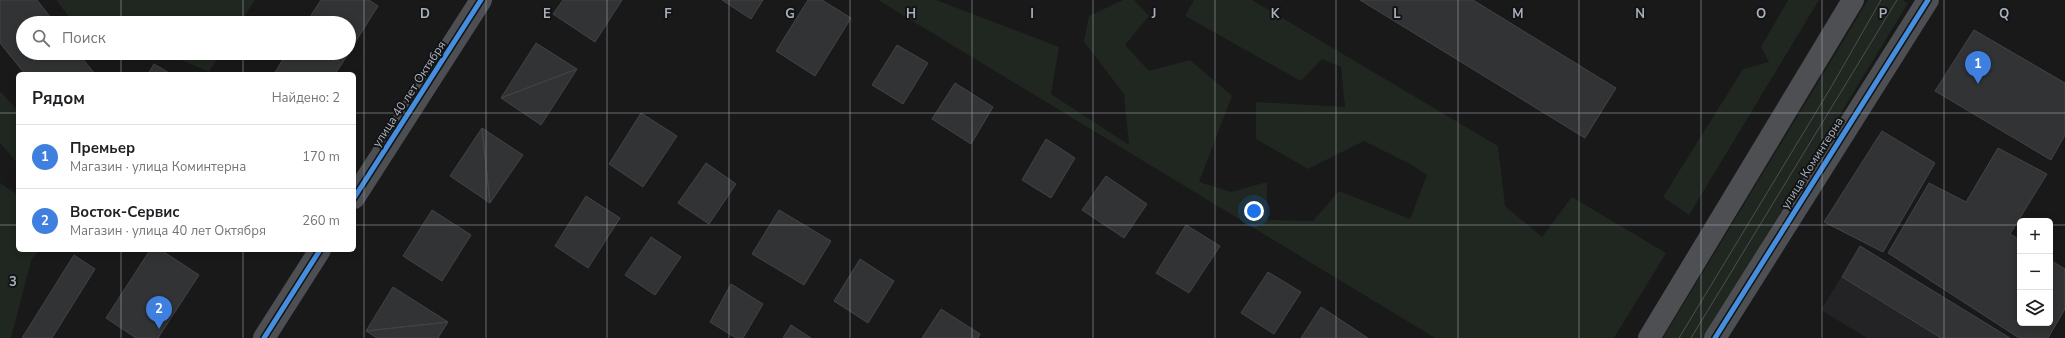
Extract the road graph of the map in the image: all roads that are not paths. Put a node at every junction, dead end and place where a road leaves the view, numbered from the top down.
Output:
1 (481, 0) edge
2 (1854, 0) edge
3 (1928, 0) edge
4 (356, 195) edge
5 (319, 252) edge
6 (264, 338) edge
7 (1649, 338) edge
8 (1715, 338) edge

1 - 4 street, улица 40 лет Октября
2 - 7 street
3 - 8 street, улица Коминтерна
5 - 6 street

